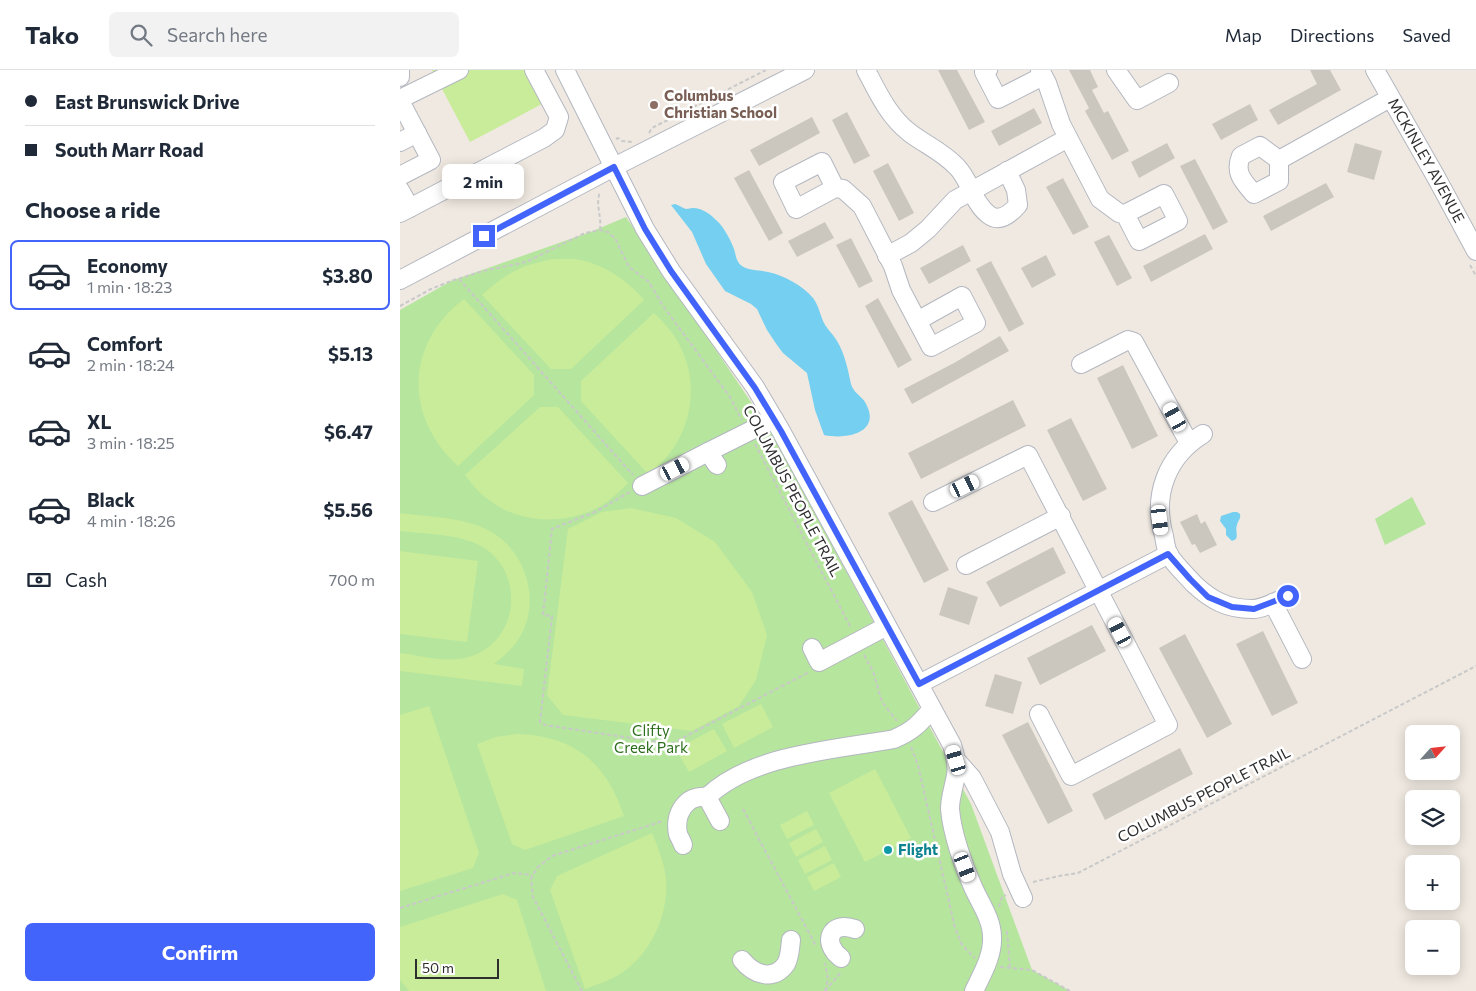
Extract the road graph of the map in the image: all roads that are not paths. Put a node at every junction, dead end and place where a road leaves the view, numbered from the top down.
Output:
1 (400, 70) edge
2 (459, 70) edge
3 (534, 70) edge
4 (565, 70) edge
5 (805, 70) edge
6 (866, 70) edge
7 (988, 70) edge
8 (1116, 70) edge
9 (1375, 70) edge
10 (1042, 73) edge
11 (400, 77) edge
12 (1170, 83) dead end
13 (1390, 98) junction
14 (400, 100) edge
15 (417, 133) junction
16 (1068, 138) junction
17 (400, 142) edge
18 (1279, 160) dead end
19 (614, 167) junction
20 (1007, 171) junction
21 (400, 176) edge
22 (835, 188) dead end
23 (400, 190) edge
24 (972, 190) junction
25 (405, 211) edge
26 (1125, 214) dead end
27 (1476, 251) edge
28 (887, 256) junction
29 (400, 280) edge
30 (917, 320) dead end
31 (1081, 364) dead end
32 (774, 419) junction
33 (642, 486) road end
34 (933, 502) dead end
35 (1061, 516) junction
36 (1168, 554) junction
37 (966, 565) dead end
38 (1098, 590) junction
39 (887, 626) junction
40 (816, 655) road end
41 (1302, 660) dead end
42 (919, 684) junction
43 (932, 709) junction
44 (1039, 714) dead end
45 (954, 752) junction
46 (707, 797) junction
47 (720, 821) dead end
48 (683, 845) dead end
49 (1021, 893) road end
50 (855, 929) dead end
51 (791, 940) dead end
52 (742, 960) dead end
53 (842, 964) road end
54 (974, 991) edge

1 - 11 street
2 - 14 street
3 - 25 street
4 - 19 street
5 - 19 street
6 - 24 street
7 - 10 street
8 - 12 street
9 - 13 street, MCKINLEY AVENUE
10 - 16 street
13 - 18 street
13 - 27 street, MCKINLEY AVENUE
14 - 15 street
15 - 17 street
15 - 21 street
16 - 20 street
16 - 26 street
19 - 29 street
19 - 32 street
20 - 24 street
20 - 24 street
22 - 28 street
23 - 25 street
24 - 28 street
28 - 30 street
31 - 36 street
32 - 33 street
32 - 39 street
34 - 35 street
35 - 37 street
35 - 38 street
36 - 38 street
36 - 41 street
38 - 42 street
38 - 44 street
39 - 40 street
39 - 42 street
42 - 43 street
43 - 45 street
43 - 46 street
45 - 49 street
45 - 54 street
46 - 47 street
46 - 48 street
50 - 53 street
51 - 52 street

